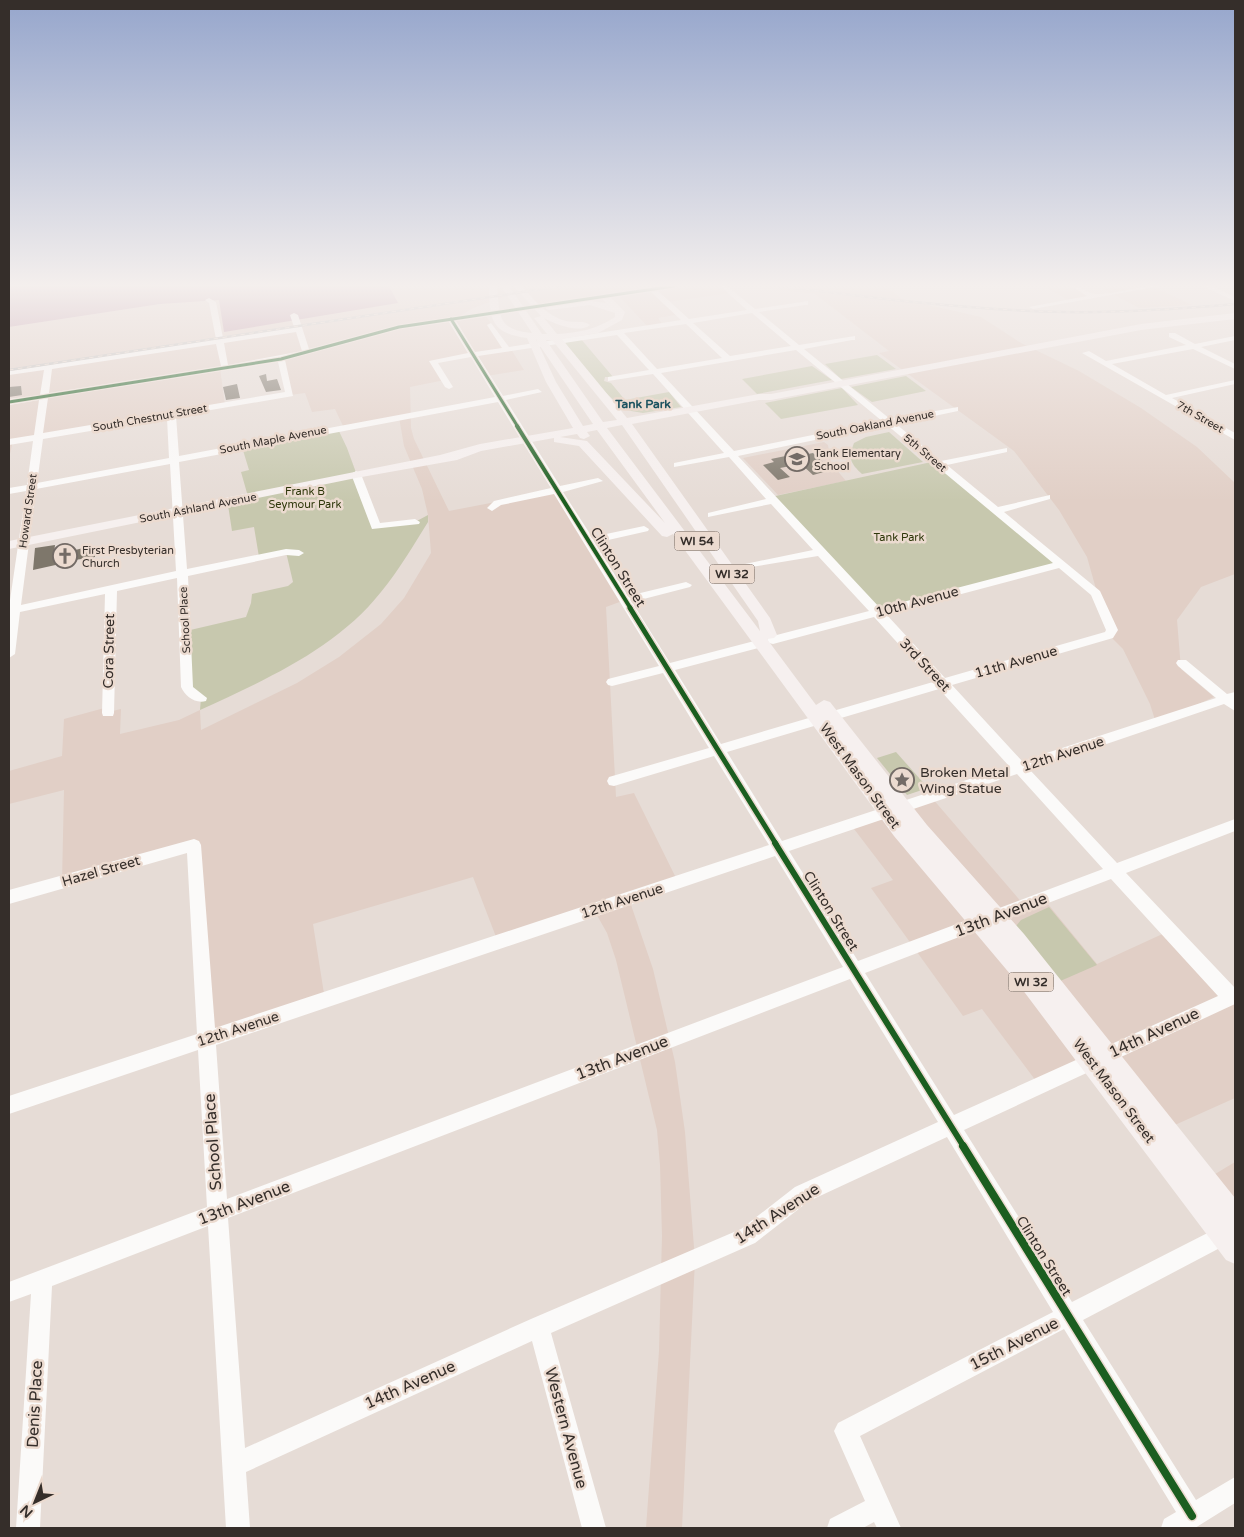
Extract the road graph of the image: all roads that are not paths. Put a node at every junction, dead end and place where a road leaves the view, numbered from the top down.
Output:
1 (107, 358) edge
2 (223, 358) edge
3 (281, 358) joint
4 (455, 358) edge
5 (475, 358) edge
6 (540, 358) edge
7 (557, 358) edge
8 (572, 358) edge
9 (642, 358) edge
10 (726, 358) edge
11 (741, 358) edge
12 (809, 358) edge
13 (980, 358) edge
14 (1096, 358) edge
15 (1134, 358) edge
16 (1217, 358) edge
17 (728, 360) junction
18 (1107, 363) junction
19 (48, 367) junction
20 (1235, 367) edge
21 (224, 368) junction
22 (655, 372) junction
23 (9, 373) edge
24 (611, 379) dead end
25 (1235, 382) edge
26 (449, 387) dead end
27 (538, 392) dead end
28 (44, 397) junction
29 (1166, 397) junction
30 (500, 399) junction
31 (9, 402) edge
32 (608, 402) junction
33 (955, 409) dead end
34 (692, 411) junction
35 (171, 414) junction
36 (664, 414) junction
37 (889, 423) junction
38 (626, 424) junction
39 (581, 432) junction
40 (1233, 434) edge
41 (38, 437) junction
42 (556, 440) junction
43 (9, 442) edge
44 (527, 442) junction
45 (1004, 450) dead end
46 (731, 454) junction
47 (174, 459) junction
48 (939, 464) junction
49 (677, 465) dead end
50 (607, 467) junction
51 (356, 474) junction
52 (598, 481) dead end
53 (32, 487) junction
54 (557, 490) junction
55 (9, 491) edge
56 (1047, 497) dead end
57 (774, 500) junction
58 (492, 508) dead end
59 (996, 511) junction
60 (178, 512) junction
61 (712, 515) dead end
62 (415, 522) dead end
63 (644, 529) dead end
64 (588, 541) junction
65 (24, 542) junction
66 (9, 545) edge
67 (299, 552) dead end
68 (821, 552) junction
69 (1060, 565) junction
70 (749, 566) dead end
71 (182, 573) junction
72 (686, 585) dead end
73 (111, 589) junction
74 (625, 600) junction
75 (12, 611) edge
76 (877, 612) junction
77 (1112, 630) joint
78 (765, 638) junction
79 (9, 654) edge
80 (1182, 663) dead end
81 (667, 668) junction
82 (612, 682) dead end
83 (942, 684) junction
84 (201, 698) dead end
85 (1232, 701) edge
86 (108, 713) dead end
87 (825, 718) junction
88 (718, 750) junction
89 (1020, 768) junction
90 (614, 781) dead end
91 (896, 810) junction
92 (1235, 825) edge
93 (194, 845) joint
94 (778, 848) junction
95 (1114, 871) junction
96 (9, 897) edge
97 (989, 919) junction
98 (854, 970) junction
99 (1233, 997) edge
100 (206, 1039) junction
101 (1099, 1058) junction
102 (9, 1105) edge
103 (950, 1125) junction
104 (218, 1213) junction
105 (1232, 1233) edge
106 (42, 1280) junction
107 (9, 1292) edge
108 (1068, 1317) junction
109 (539, 1327) junction
110 (846, 1431) joint
111 (234, 1465) junction
112 (1235, 1489) edge
113 (879, 1506) junction
114 (1182, 1522) edge
115 (28, 1528) edge
116 (238, 1528) edge
117 (594, 1528) edge
118 (839, 1528) edge
119 (889, 1528) edge

1 - 19 street
2 - 21 street
3 - 21 street
3 - 35 street, South Chestnut Street
4 - 26 street
5 - 30 street, Clinton Street
6 - 39 main road
7 - 78 main road, West Mason Street / WI 54
8 - 32 main road
9 - 22 street, 3rd Street
10 - 17 street
11 - 17 street
12 - 37 street, 5th Street
13 - 34 main road, South Ashland Avenue
14 - 18 street, 7th Street
15 - 18 street
16 - 20 street
17 - 22 street
18 - 29 street, 7th Street
19 - 23 street
19 - 28 street, Howard Street
21 - 28 street
22 - 24 street
22 - 34 street, 3rd Street
25 - 29 street
27 - 30 street, South Maple Avenue
28 - 31 street
28 - 41 street, Howard Street
29 - 40 street, 7th Street
30 - 44 street, Clinton Street
30 - 47 street, South Maple Avenue
32 - 36 main road
32 - 38 main road
33 - 37 street, South Oakland Avenue
34 - 36 main road, South Ashland Avenue
34 - 38 main road, South Ashland Avenue
34 - 46 street, 3rd Street
35 - 41 street, South Chestnut Street
35 - 47 street, School Place
36 - 38 main road, South Ashland Avenue
37 - 46 street, South Oakland Avenue
37 - 48 street, 5th Street
38 - 39 main road, South Ashland Avenue
38 - 78 main road, WI 32
39 - 42 main road, South Ashland Avenue
39 - 44 main road, South Ashland Avenue
39 - 50 main road, WI 32
41 - 43 street, South Chestnut Street
41 - 53 street, Howard Street
42 - 44 main road, South Ashland Avenue
42 - 50 main road
44 - 51 main road, South Ashland Avenue
44 - 54 street, Clinton Street
45 - 48 street
46 - 49 street, South Oakland Avenue
46 - 57 street, 3rd Street
47 - 53 street, South Maple Avenue
47 - 60 street, School Place
48 - 59 street, 5th Street
50 - 78 main road, WI 32
51 - 60 main road, South Ashland Avenue
51 - 62 street
52 - 54 street
53 - 55 street, South Maple Avenue
53 - 65 street, Howard Street
54 - 58 street
54 - 64 street, Clinton Street
56 - 59 street
57 - 61 street
57 - 68 street, 3rd Street
59 - 69 street, 5th Street
60 - 65 main road, South Ashland Avenue
60 - 71 street, School Place
63 - 64 street
64 - 74 street, Clinton Street
65 - 66 main road, South Ashland Avenue
65 - 75 street, Howard Street
67 - 71 street
68 - 70 street
68 - 76 street, 3rd Street
69 - 76 street, 10th Avenue
69 - 77 street, 5th Street
71 - 73 street
71 - 84 street, School Place
72 - 74 street
73 - 75 street
73 - 86 street, Cora Street
74 - 81 street, Clinton Street
75 - 79 street, Howard Street
76 - 78 street, 10th Avenue
76 - 83 street, 3rd Street
77 - 83 street, 11th Avenue
78 - 81 street, 10th Avenue
78 - 87 main road, West Mason Street / WI 32
80 - 85 street
81 - 82 street, 10th Avenue
81 - 88 street, Clinton Street
83 - 87 street, 11th Avenue
83 - 89 street, 3rd Street
85 - 89 street, 12th Avenue
87 - 88 street, 11th Avenue
87 - 91 main road, West Mason Street / WI 32
88 - 90 street, 11th Avenue
88 - 94 street, Clinton Street
89 - 91 street, 12th Avenue
89 - 95 street, 3rd Street
91 - 94 street, 12th Avenue
91 - 97 main road, West Mason Street / WI 32
92 - 95 street, 13th Avenue
93 - 96 street, Hazel Street
93 - 100 street, School Place
94 - 98 street, Clinton Street
94 - 100 street, 12th Avenue
95 - 97 street, 13th Avenue
95 - 99 street, 3rd Street
97 - 98 street, 13th Avenue
97 - 101 main road, West Mason Street / WI 32
98 - 103 street, Clinton Street
98 - 104 street, 13th Avenue
99 - 101 street, 14th Avenue
100 - 102 street, 12th Avenue
100 - 104 street, School Place
101 - 103 street, 14th Avenue
101 - 105 main road, West Mason Street / WI 32
103 - 108 street, Clinton Street
103 - 109 street, 14th Avenue
104 - 106 street, 13th Avenue
104 - 111 street, School Place
105 - 108 street, 15th Avenue
106 - 107 street, 13th Avenue
106 - 115 street, Denis Place
108 - 110 street, 15th Avenue
108 - 114 street, Clinton Street
109 - 111 street, 14th Avenue
109 - 117 street, Western Avenue
110 - 113 street
111 - 116 street, School Place
112 - 114 street
113 - 118 street
113 - 119 street

